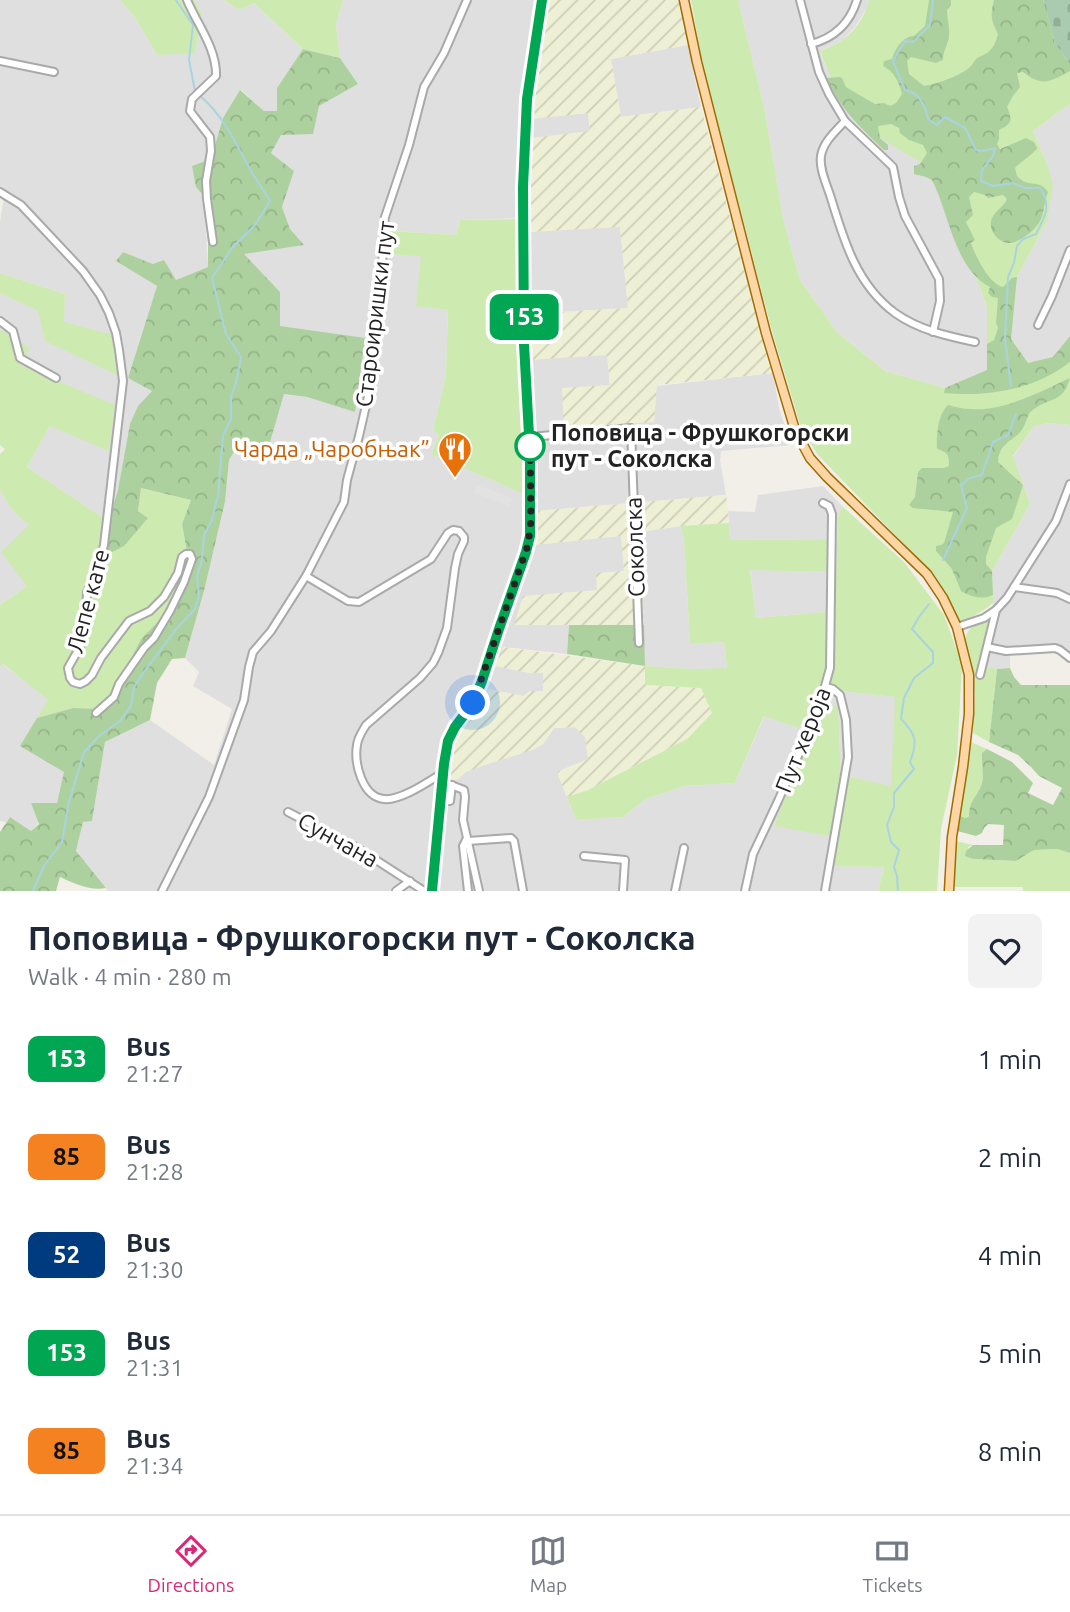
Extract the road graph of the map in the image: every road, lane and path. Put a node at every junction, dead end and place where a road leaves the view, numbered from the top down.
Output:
1 (187, 0) edge
2 (467, 0) edge
3 (542, 0) edge
4 (684, 0) edge
5 (800, 0) edge
6 (857, 0) edge
7 (811, 44) junction
8 (0, 61) edge
9 (54, 72) dead end
10 (845, 121) junction
11 (0, 192) edge
12 (214, 242) dead end
13 (1070, 250) edge
14 (0, 321) edge
15 (1038, 325) dead end
16 (933, 332) junction
17 (975, 342) dead end
18 (55, 378) dead end
19 (530, 437) junction
20 (1070, 484) edge
21 (823, 503) dead end
22 (306, 576) junction
23 (1014, 587) junction
24 (1070, 599) edge
25 (996, 610) junction
26 (957, 627) junction
27 (639, 643) dead end
28 (987, 647) junction
29 (1070, 658) edge
30 (980, 675) dead end
31 (826, 687) junction
32 (96, 713) dead end
33 (444, 772) junction
34 (443, 782) junction
35 (452, 785) junction
36 (441, 801) junction
37 (288, 812) dead end
38 (468, 839) junction
39 (684, 848) dead end
40 (584, 856) dead end
41 (410, 881) junction
42 (162, 891) edge
43 (396, 891) edge
44 (424, 891) edge
45 (432, 891) edge
46 (468, 891) edge
47 (479, 891) edge
48 (523, 891) edge
49 (623, 891) edge
50 (674, 891) edge
51 (745, 891) edge
52 (825, 891) edge
53 (949, 891) edge

1 - 12 street
2 - 22 street, Староиришки пут
3 - 19 street
4 - 26 main road
5 - 7 street
6 - 7 street
7 - 10 street
8 - 9 street
10 - 16 street
10 - 16 street
11 - 32 street, Лепе кате
13 - 15 street
14 - 18 street
16 - 17 street
19 - 27 street, Соколска
19 - 33 street
20 - 23 street
21 - 31 street, Пут хероја
22 - 33 street
22 - 42 street, Староиришки пут
23 - 24 street
23 - 25 street
25 - 26 street
25 - 28 street
26 - 53 main road
28 - 29 street
28 - 30 street
31 - 51 street, Пут хероја
31 - 52 street
33 - 34 street
34 - 35 street
34 - 36 street
35 - 36 street
35 - 38 street
36 - 45 street
37 - 41 street, Сунчана
38 - 46 street
38 - 47 street
38 - 48 street
39 - 50 street
40 - 49 street
41 - 43 street
41 - 44 street, Сунчана

